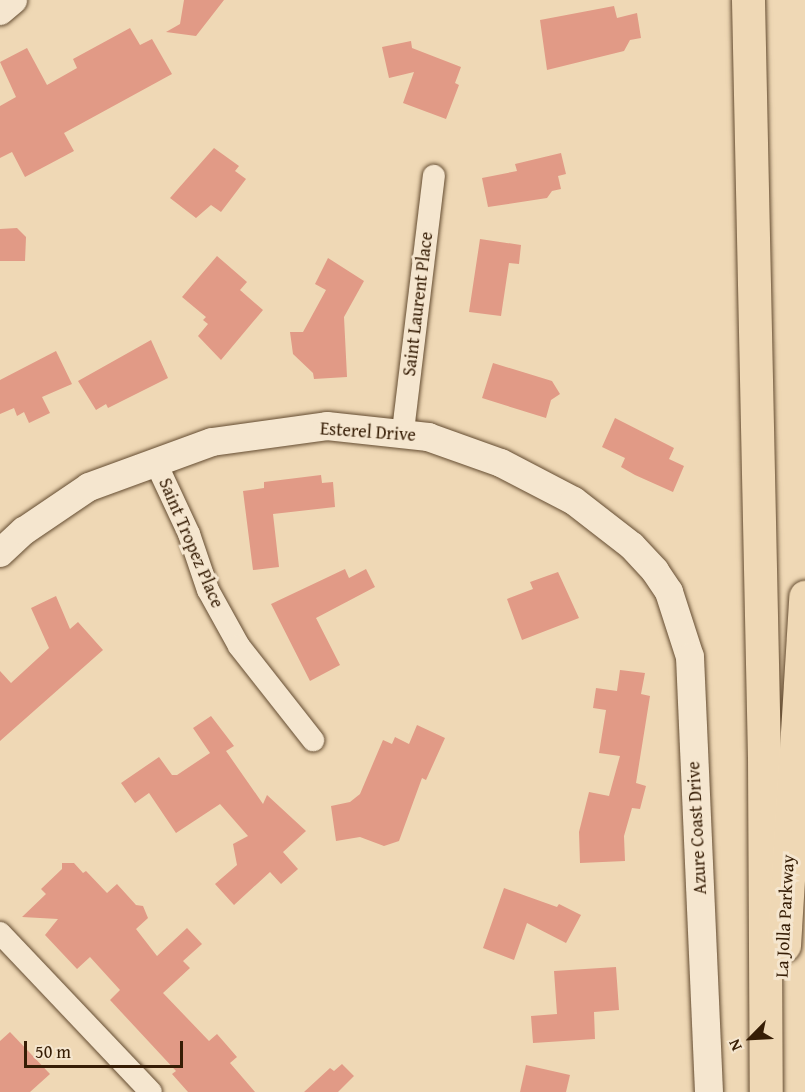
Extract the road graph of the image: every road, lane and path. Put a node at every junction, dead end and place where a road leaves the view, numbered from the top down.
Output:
1 (14, 0) edge
2 (748, 0) edge
3 (0, 11) edge
4 (434, 176) dead end
5 (403, 431) junction
6 (155, 461) junction
7 (0, 553) edge
8 (656, 571) joint
9 (805, 597) edge
10 (313, 740) dead end
11 (0, 933) edge
12 (151, 1092) edge
13 (709, 1092) edge
14 (766, 1092) edge
15 (776, 1092) edge

1 - 3 street
2 - 14 highway
4 - 5 street, Saint Laurent Place
5 - 6 street, Esterel Drive
5 - 8 street, Esterel Drive
6 - 7 street, Esterel Drive
6 - 10 street, Saint Tropez Place
8 - 13 street, Azure Coast Drive
9 - 15 highway, La Jolla Parkway
11 - 12 street

